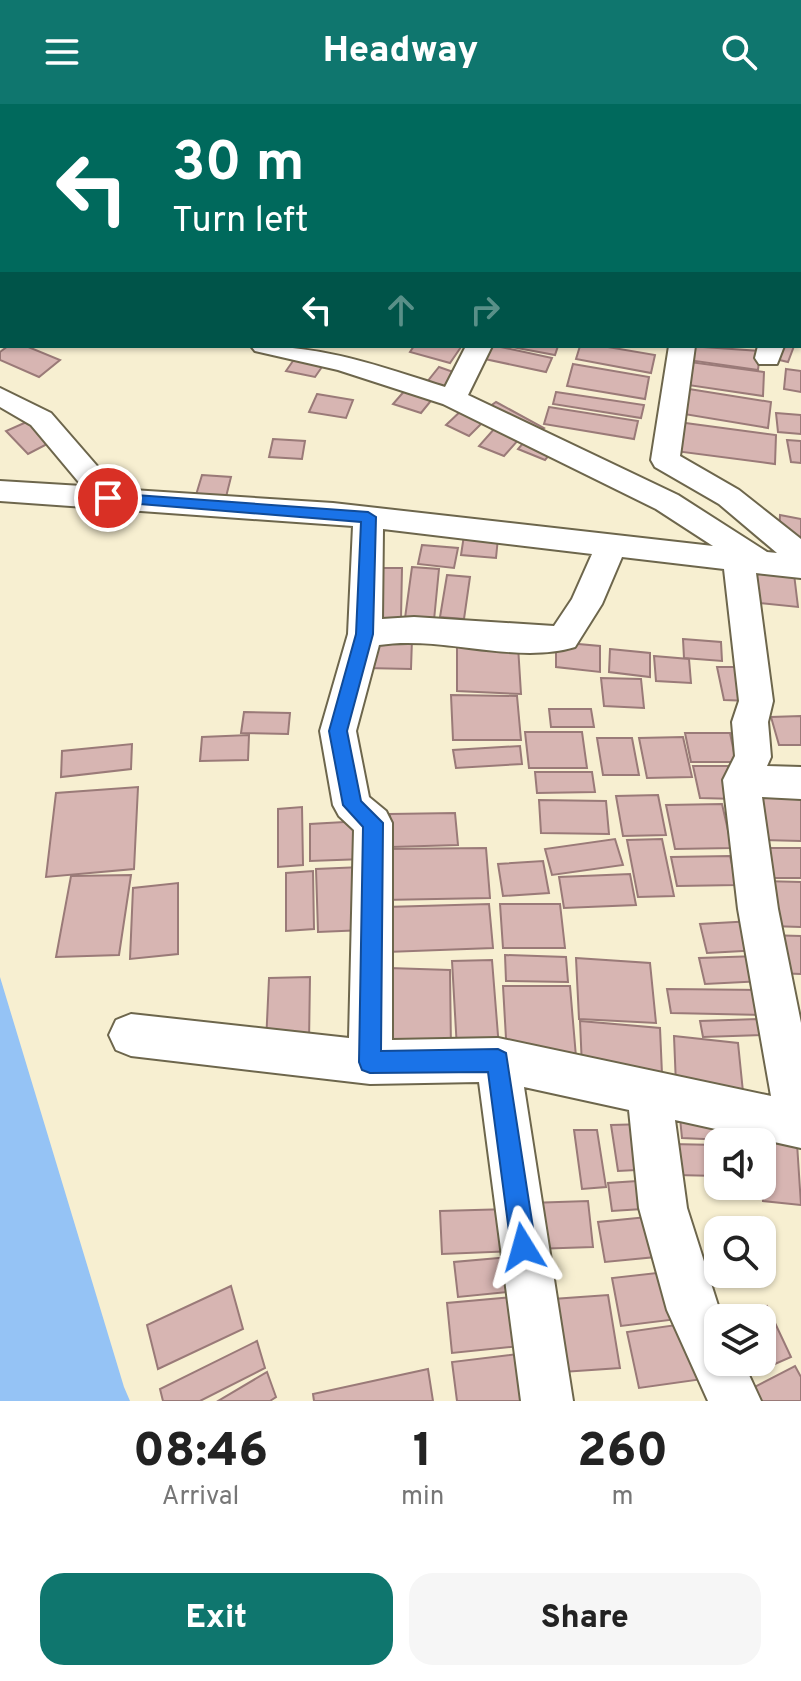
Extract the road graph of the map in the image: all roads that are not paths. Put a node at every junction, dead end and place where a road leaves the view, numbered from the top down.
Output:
1 (273, 348) edge
2 (478, 348) edge
3 (682, 348) edge
4 (0, 396) edge
5 (453, 398) junction
6 (0, 491) edge
7 (108, 498) junction
8 (368, 517) junction
9 (612, 544) junction
10 (801, 556) edge
11 (751, 561) junction
12 (801, 567) edge
13 (365, 634) junction
14 (741, 780) junction
15 (801, 783) edge
16 (131, 1035) dead end
17 (498, 1060) junction
18 (370, 1062) junction
19 (649, 1092) junction
20 (800, 1125) edge
21 (547, 1401) edge
22 (735, 1401) edge

1 - 5 street
2 - 5 street
3 - 10 street
4 - 7 street
5 - 11 street
6 - 7 street
7 - 8 street
8 - 9 street
8 - 13 street
9 - 11 street
9 - 13 street
11 - 12 street
11 - 14 street
13 - 18 street
14 - 15 street
14 - 20 street
16 - 18 street
17 - 18 street
17 - 19 street
17 - 21 street
19 - 20 street
19 - 22 street

